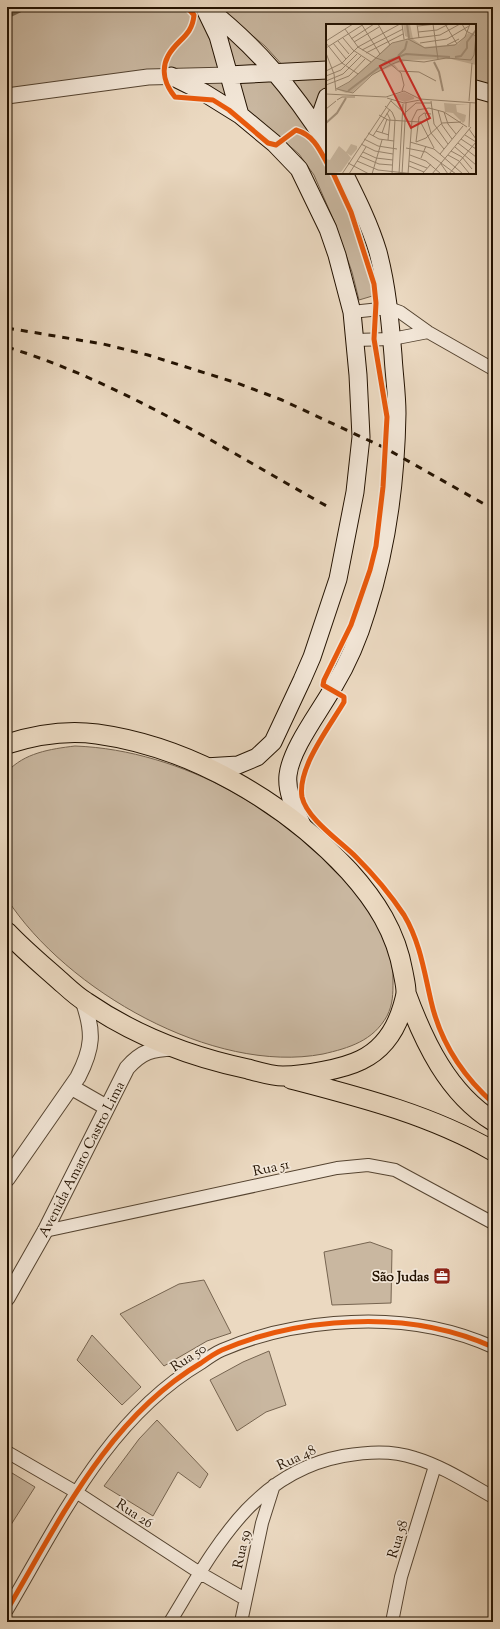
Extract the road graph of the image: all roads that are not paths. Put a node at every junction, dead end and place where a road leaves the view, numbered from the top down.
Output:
1 (205, 7) edge
2 (326, 70) edge
3 (277, 73) junction
4 (229, 75) junction
5 (171, 76) junction
6 (476, 89) edge
7 (493, 94) edge
8 (7, 96) edge
9 (326, 100) edge
10 (240, 115) junction
11 (324, 140) edge
12 (344, 174) edge
13 (389, 308) junction
14 (352, 312) junction
15 (428, 332) junction
16 (392, 339) junction
17 (354, 340) junction
18 (493, 369) edge
19 (7, 744) edge
20 (205, 767) junction
21 (303, 827) junction
22 (7, 932) edge
23 (406, 993) junction
24 (83, 1001) junction
25 (175, 1048) junction
26 (282, 1076) junction
27 (71, 1087) junction
28 (106, 1107) junction
29 (493, 1121) edge
30 (493, 1151) edge
31 (7, 1179) edge
32 (493, 1223) edge
33 (45, 1231) junction
34 (7, 1298) edge
35 (493, 1347) edge
36 (7, 1452) edge
37 (435, 1466) junction
38 (274, 1484) junction
39 (76, 1492) junction
40 (493, 1497) edge
41 (200, 1573) junction
42 (245, 1599) junction
43 (7, 1610) edge
44 (170, 1622) edge
45 (241, 1622) edge
46 (392, 1622) edge

1 - 3 main road
1 - 4 main road
2 - 3 main road
3 - 4 main road
3 - 11 main road
4 - 5 street
4 - 10 main road
5 - 8 street
5 - 10 main road
6 - 7 main road
9 - 11 main road
10 - 14 main road
12 - 13 main road
13 - 14 street
13 - 15 street
13 - 16 main road
14 - 17 main road
15 - 16 street
15 - 18 street
16 - 17 street
16 - 21 main road
17 - 20 main road
19 - 20 main road
20 - 21 main road
21 - 23 main road
22 - 24 main road
23 - 26 main road
23 - 29 main road
24 - 25 main road
24 - 27 street
25 - 26 main road
25 - 28 street, Avenida Amaro Castro Lima
26 - 30 main road
27 - 28 street
27 - 31 street
28 - 33 street, Avenida Amaro Castro Lima
32 - 33 street, Rua 51
33 - 34 street, Avenida Amaro Castro Lima
35 - 39 street, Rua 50
36 - 39 street, Rua 26
37 - 38 street, Rua 48
37 - 40 street, Rua 48
37 - 46 street, Rua 58
38 - 41 street, Rua 48
38 - 42 street, Rua 59
39 - 41 street, Rua 26
39 - 43 street, Rua 50
41 - 42 street, Rua 26
41 - 44 street, Rua 48
42 - 45 street, Rua 59

